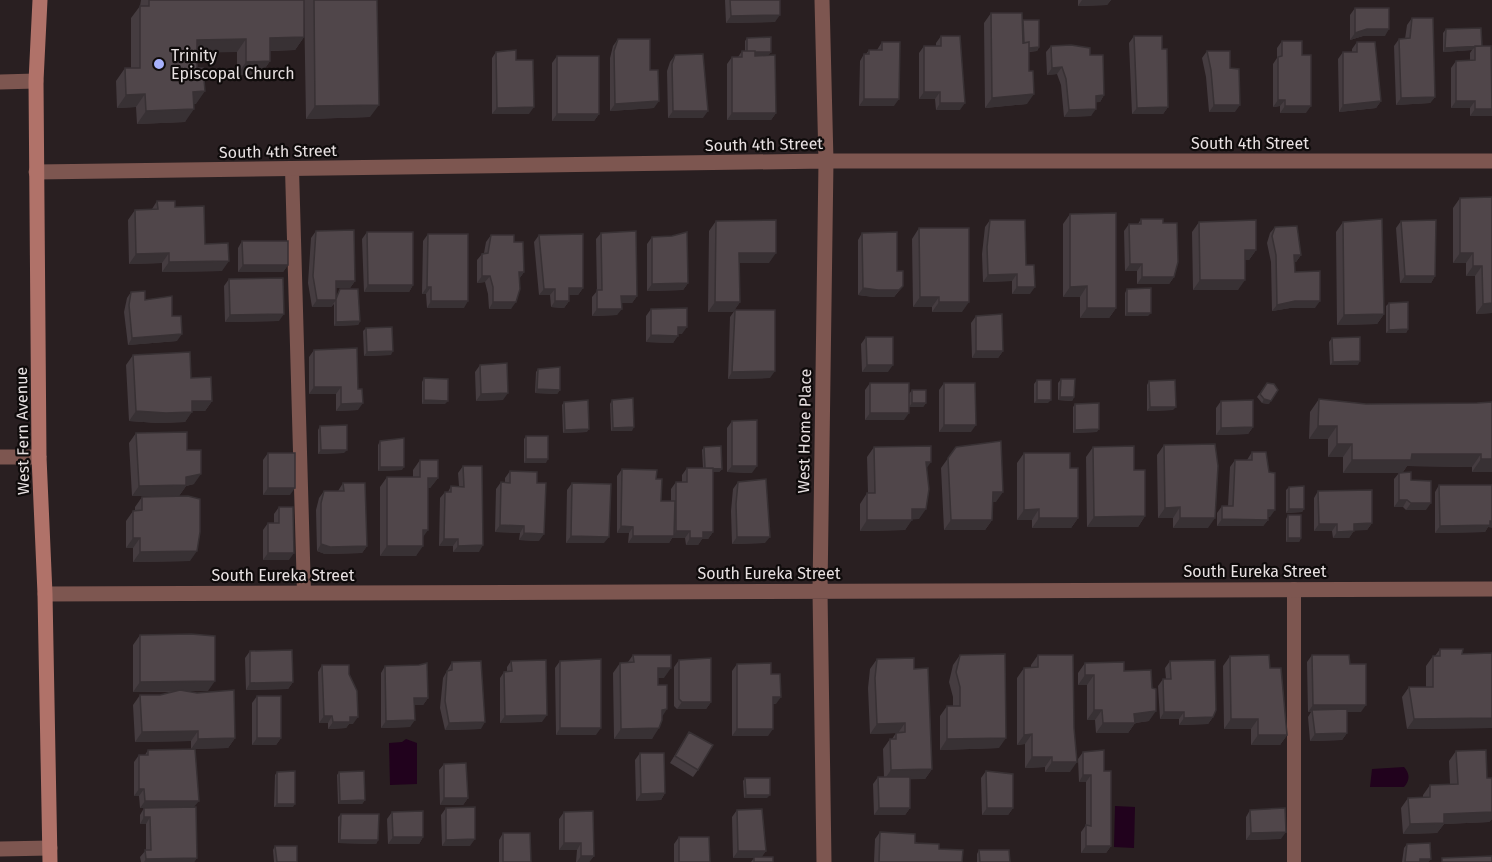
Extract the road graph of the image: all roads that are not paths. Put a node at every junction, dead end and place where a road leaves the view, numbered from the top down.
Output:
1 (40, 0) edge
2 (822, 0) edge
3 (36, 81) junction
4 (0, 82) edge
5 (1492, 160) edge
6 (826, 161) junction
7 (292, 169) junction
8 (36, 172) junction
9 (0, 457) edge
10 (39, 457) junction
11 (1294, 589) junction
12 (1492, 590) edge
13 (820, 591) junction
14 (304, 592) junction
15 (45, 594) junction
16 (0, 849) edge
17 (50, 855) edge
18 (824, 862) edge
19 (1294, 862) edge

1 - 3 street, West Fern Avenue
2 - 6 street, West Home Place
3 - 4 street
3 - 8 street, West Fern Avenue
5 - 6 street, South 4th Street
6 - 7 street, South 4th Street
6 - 13 street, West Home Place
7 - 8 street, South 4th Street
7 - 14 lane
8 - 10 street, West Fern Avenue
9 - 10 street
10 - 15 street, West Fern Avenue
11 - 12 street, South Eureka Street
11 - 13 street, South Eureka Street
11 - 19 lane
13 - 14 street, South Eureka Street
13 - 18 street, West Home Place
14 - 15 street, South Eureka Street
15 - 17 street, West Fern Avenue
16 - 17 street

